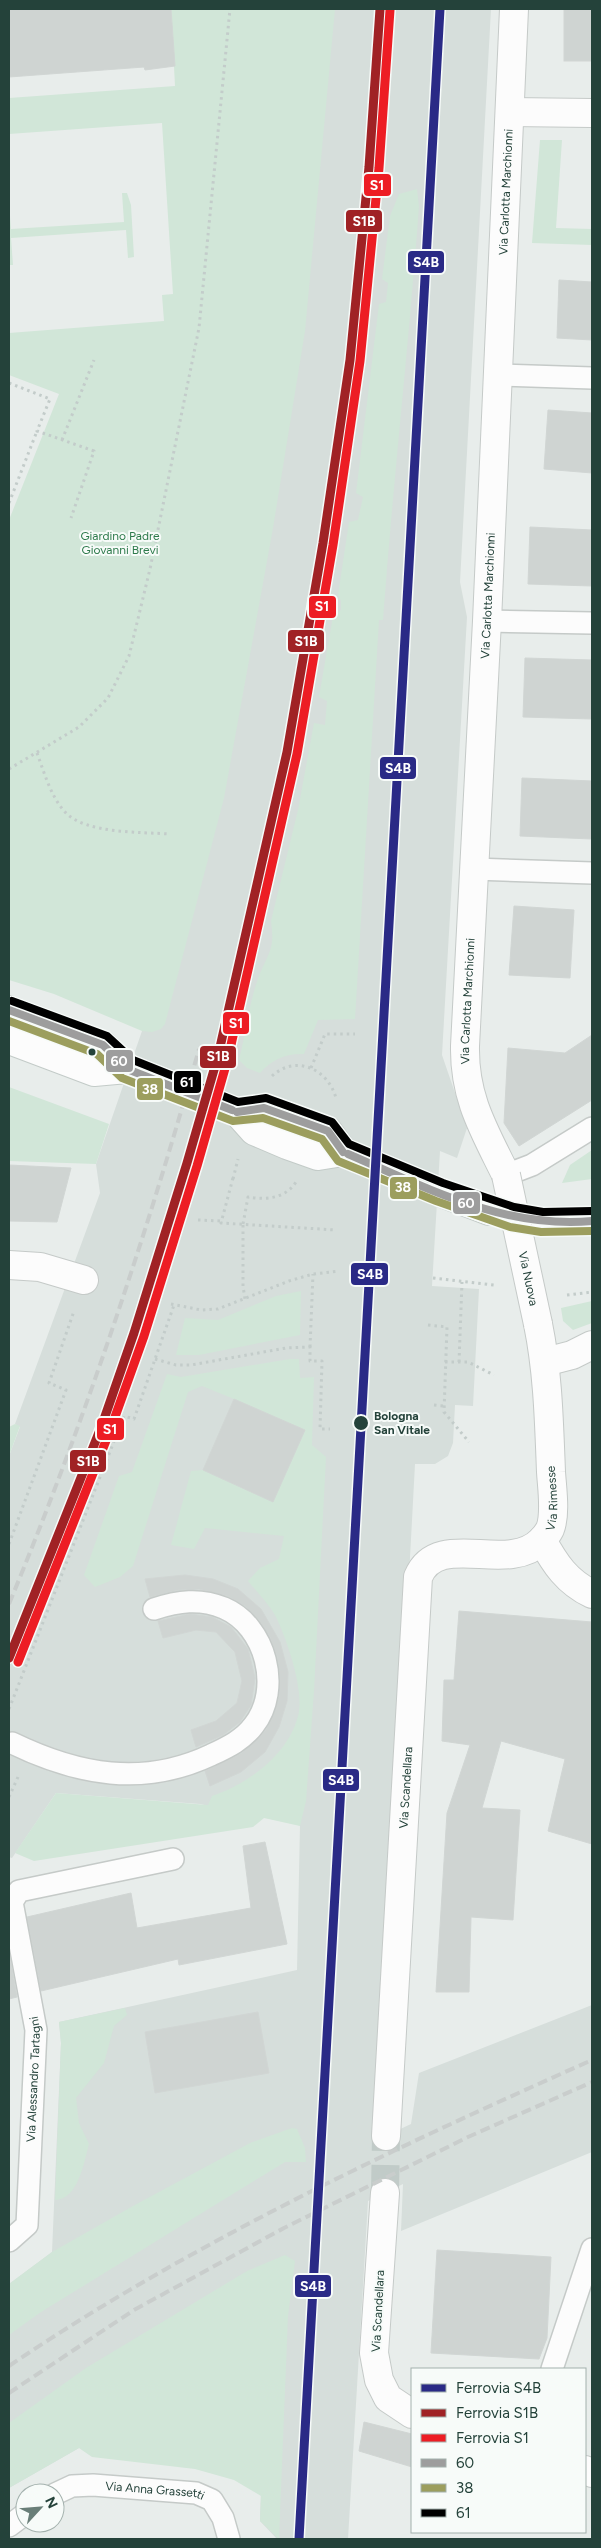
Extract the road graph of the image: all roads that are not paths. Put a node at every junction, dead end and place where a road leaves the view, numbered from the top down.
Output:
1 (514, 9) edge
2 (510, 112) junction
3 (592, 113) edge
4 (497, 375) junction
5 (592, 378) edge
6 (487, 621) junction
7 (592, 623) edge
8 (474, 869) junction
9 (592, 873) edge
10 (9, 1010) edge
11 (9, 1040) edge
12 (127, 1069) junction
13 (592, 1128) edge
14 (346, 1153) tunnel mouth
15 (506, 1175) junction
16 (439, 1192) tunnel mouth
17 (489, 1211) dead end
18 (592, 1221) edge
19 (542, 1222) dead end
20 (9, 1265) edge
21 (84, 1280) dead end
22 (592, 1346) edge
23 (546, 1368) junction
24 (542, 1540) junction
25 (592, 1594) edge
26 (154, 1609) dead end
27 (12, 1743) dead end
28 (173, 1859) dead end
29 (386, 2136) tunnel mouth
30 (384, 2193) tunnel mouth
31 (9, 2241) edge
32 (592, 2249) edge
33 (552, 2368) edge
34 (411, 2413) edge
35 (65, 2489) edge
36 (229, 2539) edge

1 - 2 street, Via Carlotta Marchionni
2 - 3 street
2 - 4 street, Via Carlotta Marchionni
4 - 5 lane
4 - 6 street, Via Carlotta Marchionni
6 - 7 lane
6 - 8 street, Via Carlotta Marchionni
8 - 9 lane
8 - 15 street, Via Carlotta Marchionni
10 - 12 street
11 - 12 street
12 - 14 street
13 - 15 lane
15 - 23 street, Via Nuova, bridge
16 - 17 street
18 - 19 street
20 - 21 street
22 - 23 street
23 - 24 street, Via Rimesse
24 - 25 street, Via Rimesse
24 - 29 street, Via Scandellara
26 - 27 lane
28 - 31 lane, Via Alessandro Tartagni
30 - 34 street, Via Scandellara
32 - 33 lane
35 - 36 lane, Via Anna Grassetti

